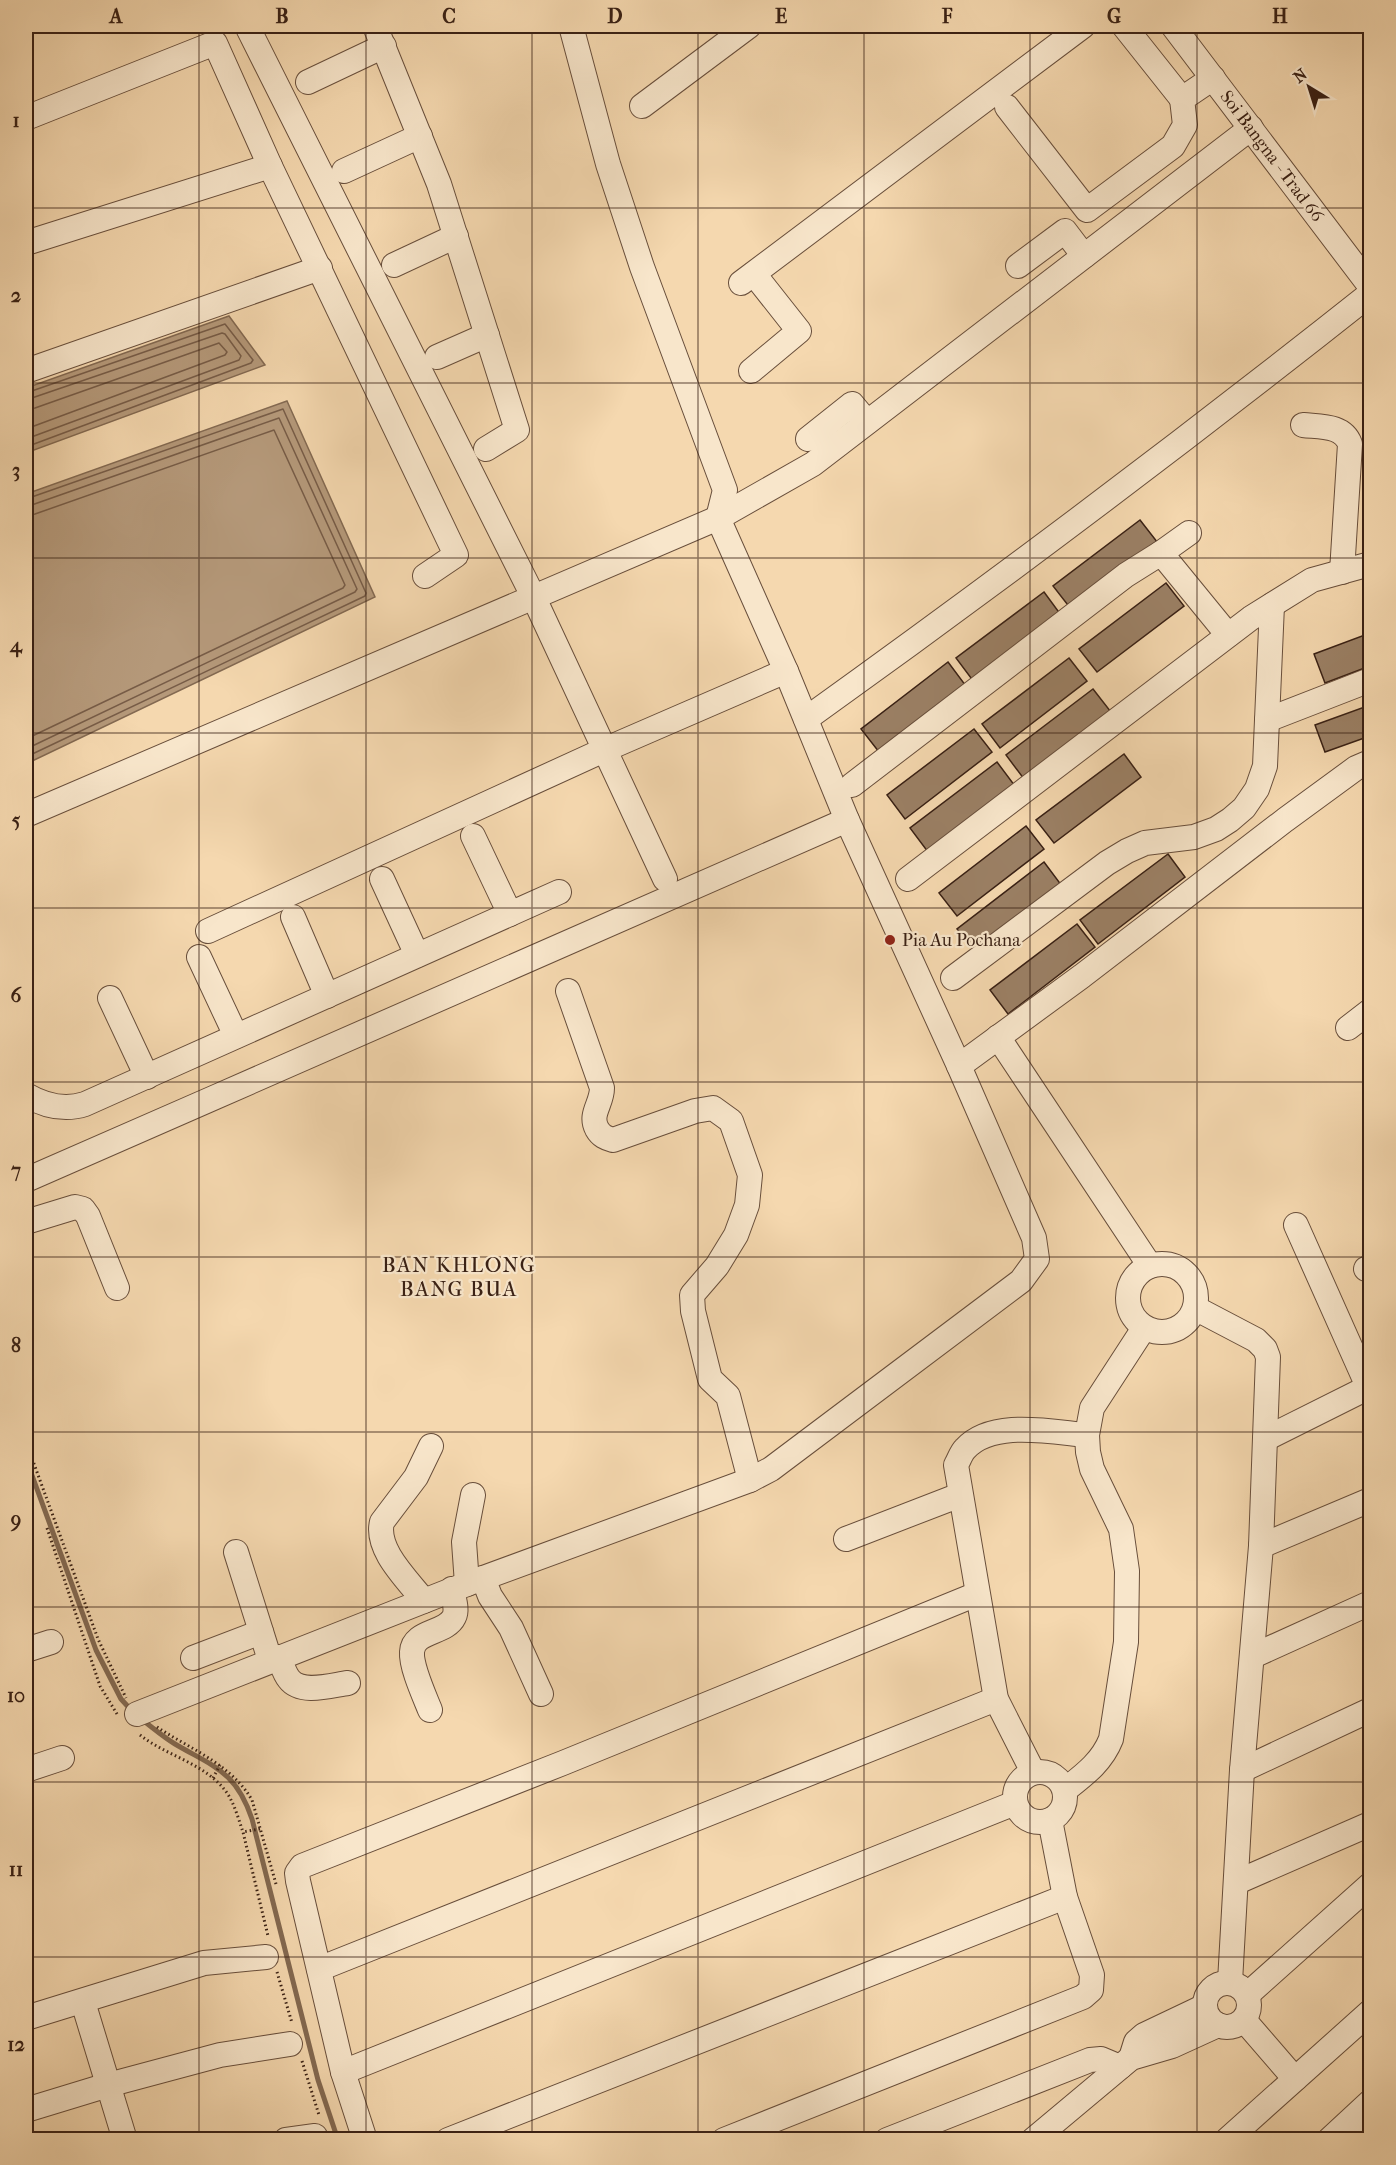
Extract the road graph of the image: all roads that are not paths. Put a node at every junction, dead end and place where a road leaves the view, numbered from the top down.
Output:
1 (247, 26) edge
2 (571, 26) edge
3 (749, 26) edge
4 (1083, 26) edge
5 (1124, 26) edge
6 (1173, 26) edge
7 (211, 34) edge
8 (380, 36) edge
9 (1213, 78) junction
10 (308, 82) dead end
11 (1182, 99) junction
12 (642, 106) dead end
13 (1007, 107) dead end
14 (26, 118) edge
15 (1251, 128) junction
16 (420, 136) junction
17 (270, 166) junction
18 (344, 171) dead end
19 (456, 236) junction
20 (26, 243) edge
21 (1084, 256) junction
22 (394, 265) dead end
23 (1018, 266) dead end
24 (320, 268) junction
25 (1371, 286) edge
26 (1371, 294) edge
27 (487, 335) junction
28 (437, 357) dead end
29 (26, 371) edge
30 (751, 371) dead end
31 (867, 422) junction
32 (1303, 425) dead end
33 (808, 439) dead end
34 (486, 448) dead end
35 (718, 518) junction
36 (1189, 533) dead end
37 (1161, 553) junction
38 (1371, 564) edge
39 (1342, 572) junction
40 (425, 576) dead end
41 (534, 598) junction
42 (1272, 605) junction
43 (1228, 635) junction
44 (786, 672) junction
45 (1371, 680) edge
46 (806, 720) junction
47 (1267, 720) junction
48 (604, 750) junction
49 (1371, 762) edge
50 (852, 785) dead end
51 (26, 814) edge
52 (847, 820) junction
53 (473, 836) dead end
54 (382, 879) dead end
55 (665, 879) dead end
56 (908, 879) dead end
57 (559, 892) dead end
58 (510, 914) junction
59 (293, 917) dead end
60 (208, 931) dead end
61 (417, 955) junction
62 (199, 957) dead end
63 (953, 978) dead end
64 (568, 991) dead end
65 (327, 996) junction
66 (110, 998) dead end
67 (1371, 1011) edge
68 (1348, 1028) dead end
69 (236, 1036) junction
70 (998, 1037) junction
71 (959, 1066) junction
72 (147, 1077) junction
73 (30, 1105) edge
74 (26, 1180) edge
75 (26, 1222) edge
76 (1296, 1225) dead end
77 (1150, 1266) junction
78 (117, 1288) dead end
79 (1195, 1308) junction
80 (1144, 1328) junction
81 (1370, 1389) edge
82 (1087, 1435) junction
83 (1265, 1439) junction
84 (431, 1446) dead end
85 (750, 1480) junction
86 (473, 1495) dead end
87 (960, 1495) junction
88 (1371, 1500) edge
89 (846, 1539) dead end
90 (1261, 1546) junction
91 (236, 1552) dead end
92 (467, 1584) junction
93 (977, 1594) junction
94 (424, 1601) junction
95 (1371, 1603) edge
96 (261, 1632) junction
97 (51, 1642) dead end
98 (26, 1650) edge
99 (1252, 1656) junction
100 (193, 1658) dead end
101 (274, 1659) junction
102 (348, 1683) dead end
103 (541, 1694) dead end
104 (996, 1699) junction
105 (430, 1710) dead end
106 (1371, 1710) edge
107 (131, 1721) road end
108 (62, 1758) dead end
109 (26, 1770) edge
110 (1242, 1770) junction
111 (1033, 1772) junction
112 (1065, 1790) junction
113 (1015, 1803) junction
114 (1050, 1821) junction
115 (1371, 1824) edge
116 (1237, 1882) junction
117 (1371, 1886) edge
118 (1065, 1897) junction
119 (270, 1953) road end
120 (319, 1969) junction
121 (1239, 1988) junction
122 (83, 2002) junction
123 (1371, 2012) edge
124 (1211, 2016) junction
125 (26, 2018) edge
126 (1244, 2020) junction
127 (294, 2041) road end
128 (1125, 2062) junction
129 (343, 2072) junction
130 (1295, 2079) junction
131 (108, 2085) junction
132 (1371, 2102) edge
133 (26, 2110) edge
134 (318, 2128) road end
135 (1371, 2128) edge
136 (124, 2139) edge
137 (286, 2139) edge
138 (365, 2139) edge
139 (448, 2139) edge
140 (724, 2139) edge
141 (887, 2139) edge
142 (1033, 2139) edge
143 (1227, 2139) edge
144 (1329, 2139) edge
145 (1358, 2139) edge

1 - 41 street
2 - 35 street
3 - 12 street
4 - 30 street
5 - 11 street
6 - 9 street, Soi Bangna - Trad 66
7 - 14 street
7 - 17 street
8 - 10 street
8 - 16 street
9 - 11 street
9 - 15 street, Soi Bangna - Trad 66
11 - 13 street
15 - 21 street
15 - 25 street, Soi Bangna - Trad 66
16 - 18 street
16 - 19 street
17 - 20 street
17 - 24 street
19 - 22 street
19 - 27 street
21 - 23 street
21 - 31 street
24 - 29 street
24 - 40 street
26 - 46 street
27 - 28 street
27 - 34 street
31 - 33 street
31 - 35 street
32 - 39 street
35 - 41 street
35 - 44 street
36 - 37 street
37 - 43 street
37 - 50 street
38 - 39 street
39 - 42 street
41 - 48 street
41 - 51 street
42 - 43 street
42 - 47 street
43 - 56 street
44 - 46 street
44 - 48 street
45 - 47 street
46 - 52 street
47 - 63 street
48 - 55 street
48 - 60 street
49 - 70 street
52 - 71 street
52 - 74 street
53 - 58 street
54 - 61 street
57 - 58 street
58 - 61 street
59 - 65 street
61 - 65 street
62 - 69 street
64 - 85 street
65 - 69 street
66 - 72 street
67 - 68 street
69 - 72 street
70 - 71 street
70 - 77 street
71 - 85 street
72 - 73 street
75 - 78 street
76 - 81 street
77 - 79 street
77 - 80 street
79 - 80 street
79 - 83 street
80 - 82 street
81 - 83 street
82 - 87 street
82 - 112 street
83 - 90 street
84 - 94 street
85 - 92 street
86 - 92 street
87 - 89 street
87 - 93 street
88 - 90 street
90 - 99 street
91 - 96 street
92 - 94 street
92 - 103 street
92 - 105 street
93 - 104 street
93 - 120 street
94 - 101 street
95 - 99 street
96 - 100 street
96 - 101 street
97 - 98 street
99 - 110 street
101 - 102 street
101 - 107 street
104 - 111 street
104 - 120 street
106 - 110 street
108 - 109 street
110 - 116 street
111 - 112 street
111 - 113 street
112 - 114 street
113 - 114 street
113 - 129 street
114 - 118 street
115 - 116 street
116 - 121 street
117 - 121 street
118 - 139 street
118 - 140 street
119 - 122 street
120 - 129 street
121 - 124 street
121 - 126 street
122 - 125 street
122 - 131 street
123 - 130 street
124 - 126 street
124 - 128 street
126 - 130 street
127 - 131 street
128 - 141 street
128 - 142 street
129 - 138 street
130 - 143 street
131 - 133 street
131 - 136 street
132 - 144 street
134 - 137 street
135 - 145 street

